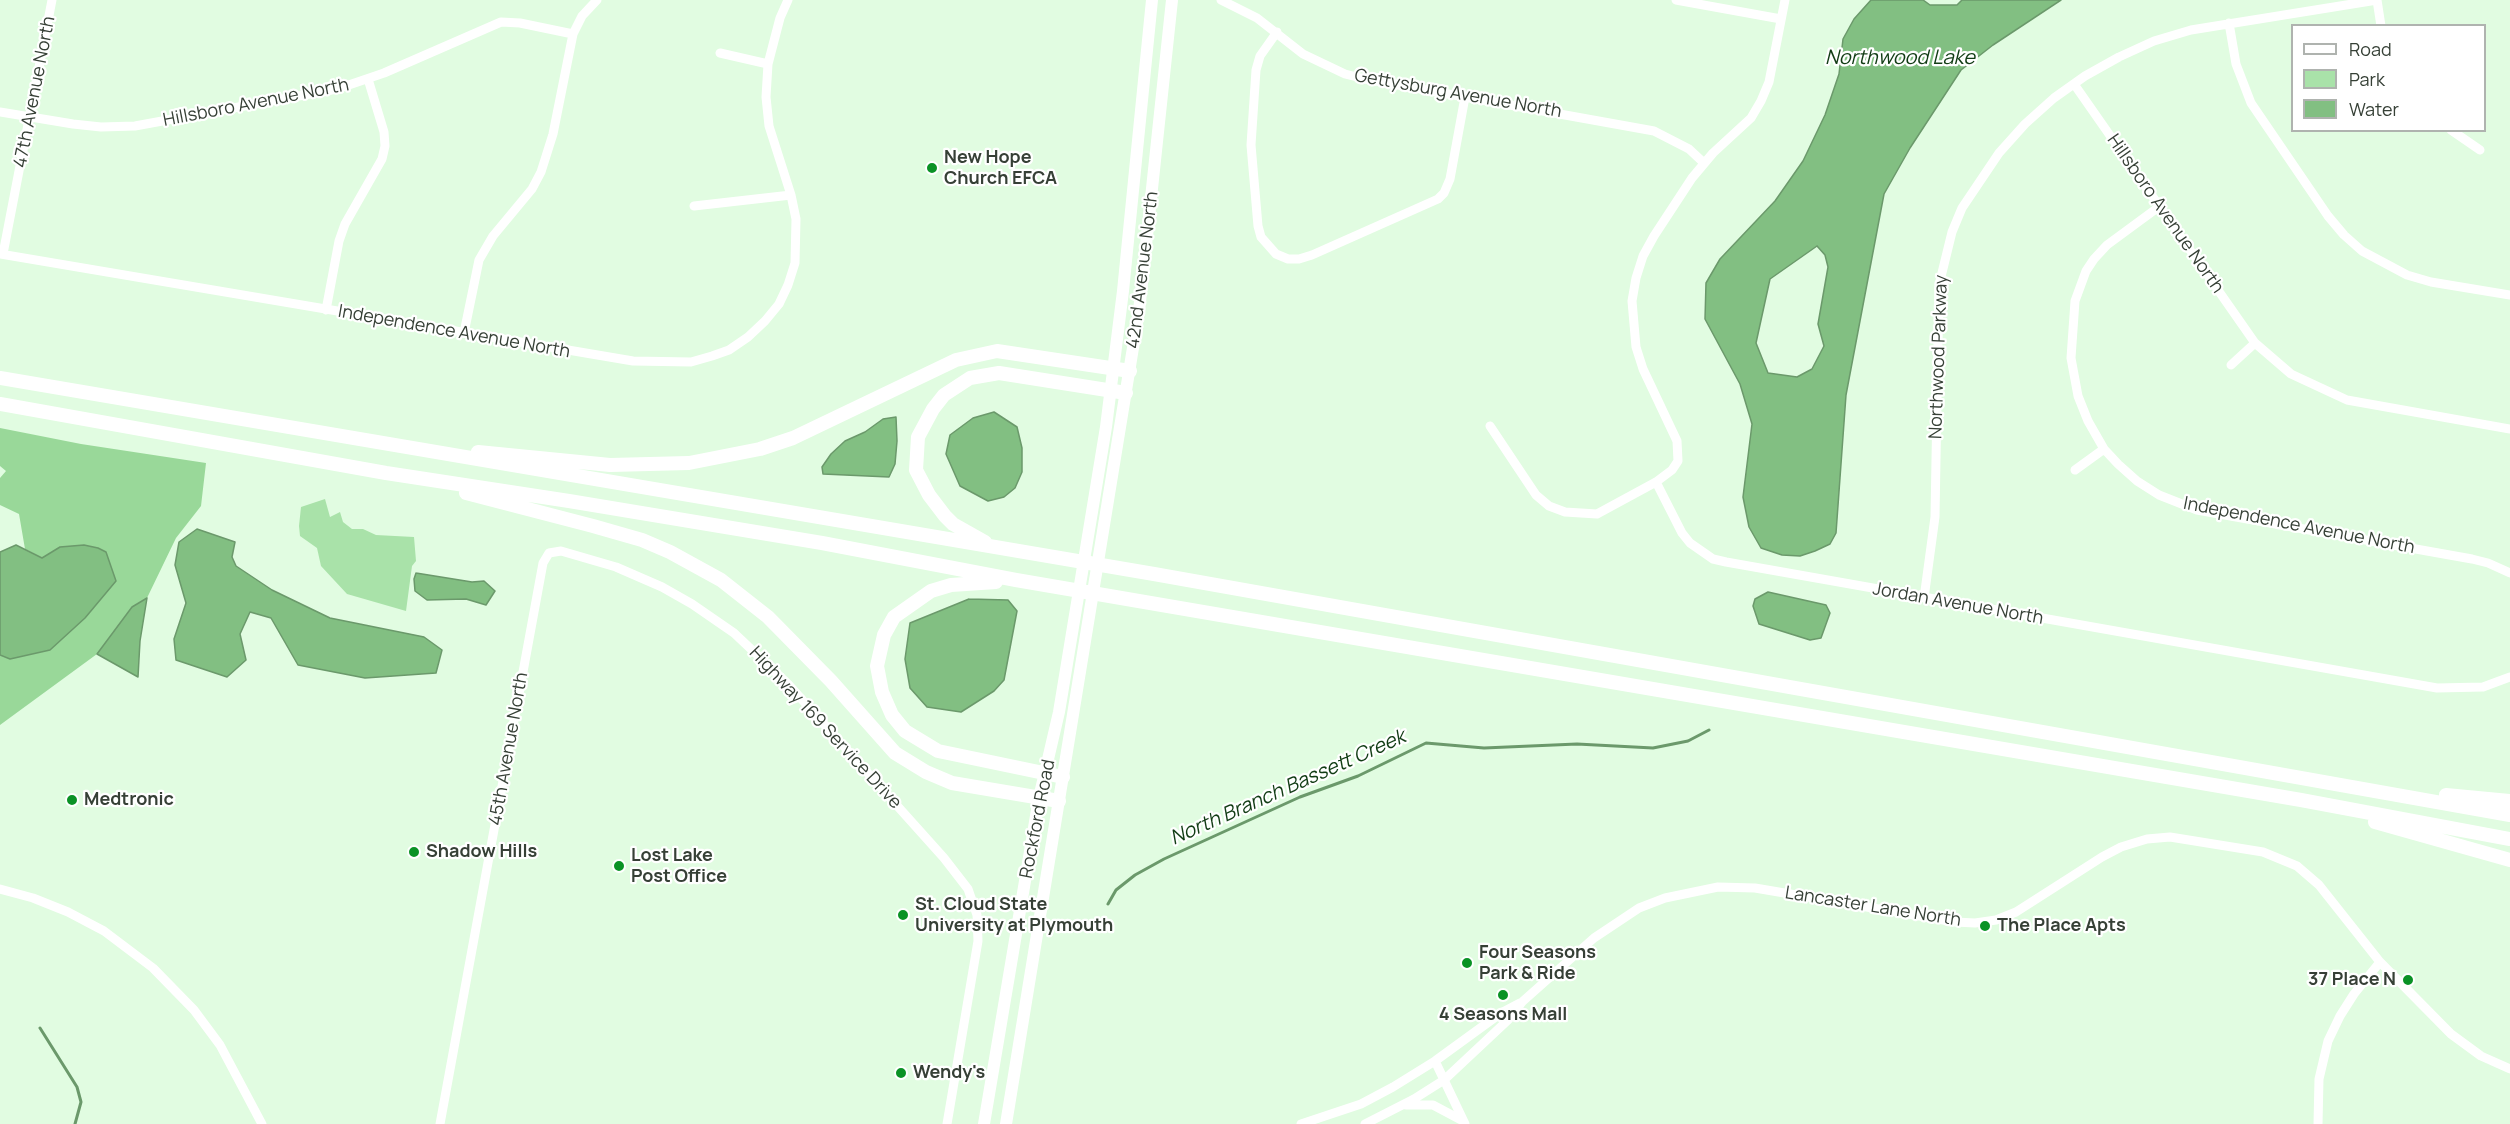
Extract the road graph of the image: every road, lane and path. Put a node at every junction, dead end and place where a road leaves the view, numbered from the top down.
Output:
1 (52, 0) edge
2 (597, 0) edge
3 (788, 0) edge
4 (1152, 0) edge
5 (1172, 0) edge
6 (1221, 0) edge
7 (1676, 0) edge
8 (1785, 0) edge
9 (2377, 0) edge
10 (1781, 19) junction
11 (2229, 23) junction
12 (2380, 24) edge
13 (1277, 32) junction
14 (573, 34) junction
15 (720, 53) dead end
16 (768, 64) junction
17 (368, 79) junction
18 (2074, 84) junction
19 (1465, 97) junction
20 (0, 112) edge
21 (30, 118) junction
22 (2454, 132) edge
23 (2480, 150) dead end
24 (1704, 163) junction
25 (791, 195) junction
26 (694, 206) dead end
27 (2160, 206) junction
28 (2, 254) edge
29 (2510, 295) edge
30 (326, 310) junction
31 (464, 333) junction
32 (2255, 343) junction
33 (2231, 365) dead end
34 (1114, 369) junction
35 (1130, 371) junction
36 (0, 378) edge
37 (1112, 391) junction
38 (1126, 393) junction
39 (0, 404) edge
40 (1490, 426) dead end
41 (2510, 429) edge
42 (2104, 448) junction
43 (423, 451) junction
44 (2075, 470) dead end
45 (386, 473) junction
46 (1656, 482) junction
47 (1087, 537) joint
48 (1102, 539) joint
49 (995, 548) junction
50 (549, 553) joint
51 (2510, 573) edge
52 (1016, 580) junction
53 (1924, 598) junction
54 (2510, 677) edge
55 (1045, 775) junction
56 (1063, 777) junction
57 (2340, 784) junction
58 (1039, 798) junction
59 (2301, 800) junction
60 (1059, 801) junction
61 (2510, 801) edge
62 (2510, 815) edge
63 (2510, 839) edge
64 (2510, 860) edge
65 (0, 889) edge
66 (2380, 962) junction
67 (1522, 1002) junction
68 (1435, 1061) junction
69 (2510, 1069) edge
70 (1444, 1080) junction
71 (1404, 1105) junction
72 (1464, 1123) edge
73 (262, 1124) edge
74 (440, 1124) edge
75 (948, 1124) edge
76 (984, 1124) edge
77 (1006, 1124) edge
78 (1301, 1124) edge
79 (1365, 1124) edge
80 (2318, 1124) edge

1 - 21 street, 47th Avenue North
2 - 14 street
3 - 16 street, Independence Avenue North
4 - 34 main road, 42nd Avenue North
5 - 35 main road, 42nd Avenue North
6 - 13 street, Gettysburg Avenue North
7 - 10 street
8 - 10 street
9 - 11 street, Northwood Parkway
9 - 12 street
10 - 24 street
11 - 18 street, Northwood Parkway
11 - 29 street
13 - 19 street, Gettysburg Avenue North
13 - 19 street
14 - 17 street, Hillsboro Avenue North
14 - 31 street
15 - 16 street
16 - 25 street, Independence Avenue North
17 - 21 street, Hillsboro Avenue North
17 - 30 street
18 - 27 street, Hillsboro Avenue North
18 - 53 street, Northwood Parkway
19 - 24 street, Gettysburg Avenue North
20 - 21 street, Hillsboro Avenue North
21 - 28 street, 47th Avenue North
22 - 23 street
24 - 46 street
25 - 26 street
25 - 31 street, Independence Avenue North
27 - 32 street, Hillsboro Avenue North
27 - 42 street, Independence Avenue North
28 - 30 street, Independence Avenue North
30 - 31 street, Independence Avenue North
32 - 33 street
32 - 41 street, Hillsboro Avenue North
34 - 35 highway
34 - 37 main road, 42nd Avenue North
34 - 43 highway
35 - 38 main road, 42nd Avenue North
36 - 43 highway
37 - 38 highway
37 - 47 main road, 42nd Avenue North
37 - 49 highway
38 - 48 main road, 42nd Avenue North
39 - 45 highway
40 - 46 street
42 - 44 street
42 - 51 street, Independence Avenue North
43 - 49 highway
45 - 52 highway
45 - 58 highway
46 - 53 street, Jordan Avenue North
47 - 55 main road, Rockford Road
48 - 56 main road, Rockford Road
49 - 57 highway
50 - 74 street, 45th Avenue North
50 - 75 street, Highway 169 Service Drive
52 - 55 highway
52 - 59 highway
53 - 54 street, Jordan Avenue North
55 - 56 highway
55 - 58 main road, Rockford Road
56 - 60 main road, Rockford Road
57 - 61 highway
57 - 62 highway
58 - 60 highway
58 - 76 main road, Rockford Road
59 - 63 highway
59 - 64 highway
60 - 77 main road, Rockford Road
65 - 73 street
66 - 67 street, Lancaster Lane North
66 - 69 street, Lancaster Lane North
66 - 80 street
67 - 68 street, Lancaster Lane North
67 - 70 street, Lancaster Lane North
68 - 70 street
68 - 78 street, Lancaster Lane North
70 - 71 street, Lancaster Lane North
70 - 72 street
71 - 72 street
71 - 79 street, Lancaster Lane North

